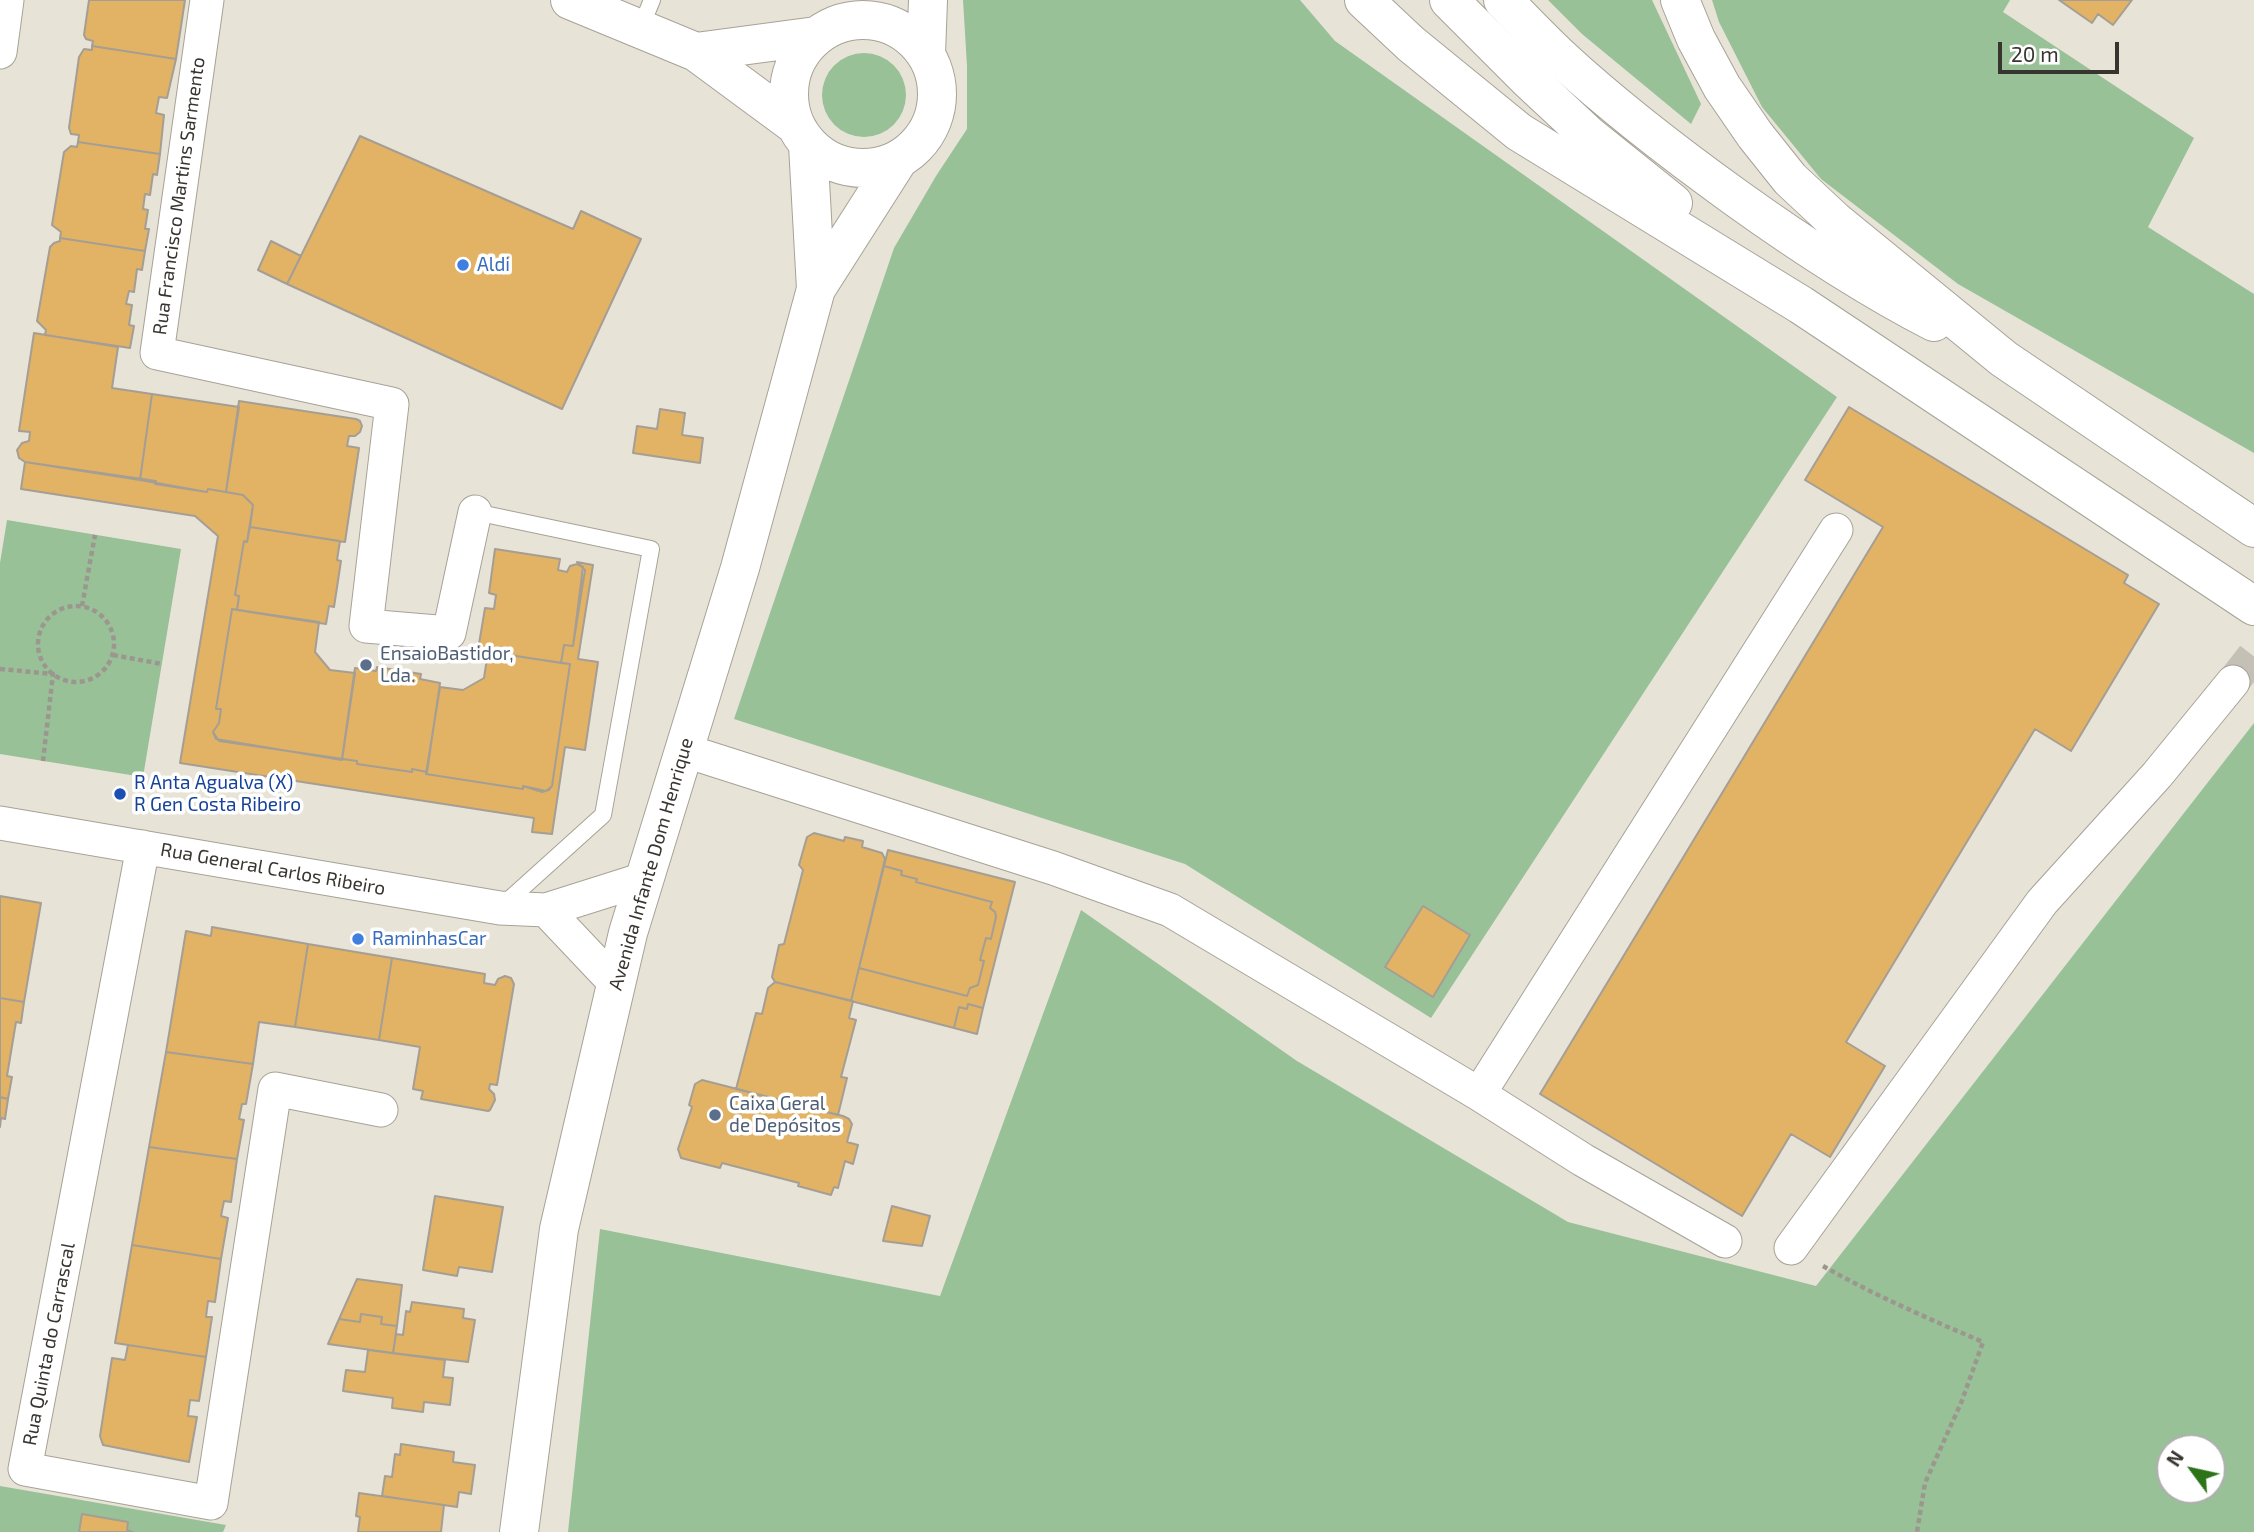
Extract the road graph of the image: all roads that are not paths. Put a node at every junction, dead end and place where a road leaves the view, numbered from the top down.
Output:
1 (7, 0) edge
2 (207, 0) edge
3 (570, 0) edge
4 (928, 0) edge
5 (1364, 0) edge
6 (1449, 0) edge
7 (1503, 0) edge
8 (1680, 0) edge
9 (646, 14) edge
10 (838, 20) edge
11 (0, 52) edge
12 (696, 52) junction
13 (926, 54) junction
14 (801, 135) junction
15 (897, 162) junction
16 (816, 289) junction
17 (1801, 305) junction
18 (2004, 359) junction
19 (475, 512) joint
20 (2254, 528) edge
21 (1836, 530) dead end
22 (2254, 606) edge
23 (2233, 682) tunnel mouth
24 (683, 750) junction
25 (0, 823) edge
26 (143, 847) junction
27 (644, 879) junction
28 (499, 908) junction
29 (545, 911) junction
30 (616, 984) junction
31 (1479, 1094) junction
32 (381, 1110) dead end
33 (1726, 1241) dead end
34 (1791, 1248) road end
35 (519, 1532) edge

1 - 11 street
2 - 19 street, Rua Francisco Martins Sarmento
3 - 9 main road
4 - 13 main road
5 - 17 main road
6 - 17 main road
7 - 18 main road
8 - 18 main road
9 - 12 main road
10 - 12 main road
10 - 13 main road
10 - 14 main road
12 - 14 main road
13 - 15 main road
14 - 15 main road
14 - 16 main road, Avenida Infante Dom Henrique
15 - 16 main road, Avenida Infante Dom Henrique
16 - 24 main road, Avenida Infante Dom Henrique
17 - 22 main road
18 - 20 main road
19 - 28 lane
21 - 31 street
23 - 34 street
24 - 27 main road, Avenida Infante Dom Henrique
24 - 31 street
25 - 26 street, Rua General Carlos Ribeiro
26 - 28 street, Rua General Carlos Ribeiro
26 - 32 street, Rua Quinta do Carrascal
27 - 29 street, Rua General Carlos Ribeiro
27 - 30 main road, Avenida Infante Dom Henrique
28 - 29 street, Rua General Carlos Ribeiro
29 - 30 street
30 - 35 main road, Avenida Infante Dom Henrique
31 - 33 street

